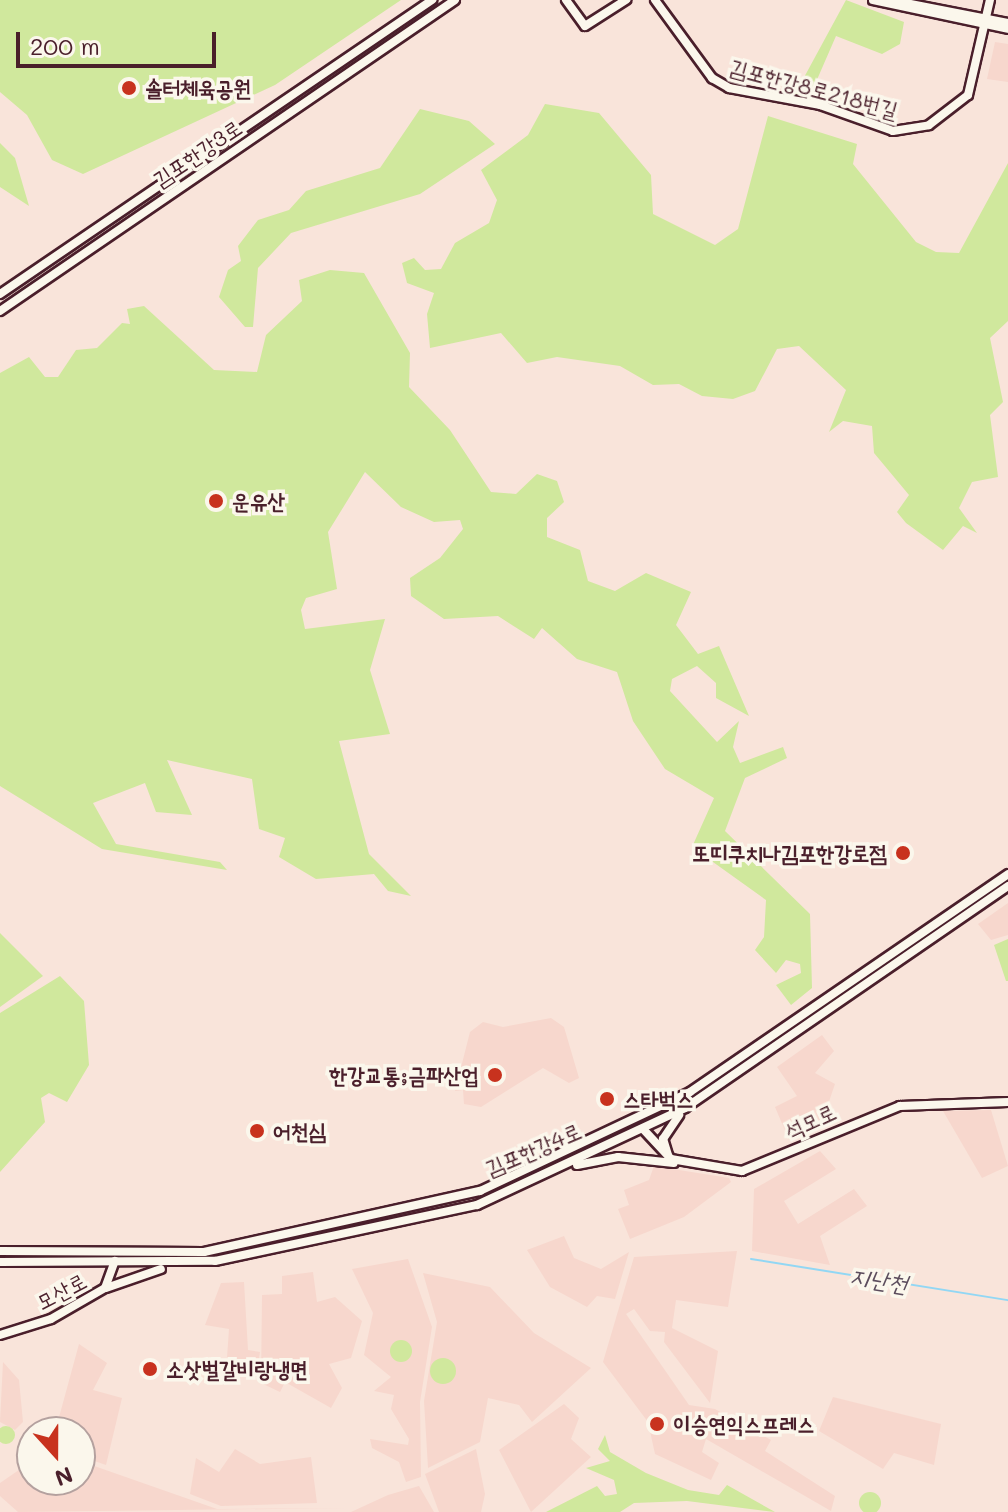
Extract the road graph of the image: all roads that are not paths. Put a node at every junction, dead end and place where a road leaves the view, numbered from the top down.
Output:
1 (432, 0) edge
2 (455, 0) edge
3 (566, 0) edge
4 (626, 0) edge
5 (655, 0) edge
6 (873, 0) edge
7 (890, 0) edge
8 (990, 0) edge
9 (986, 22) junction
10 (1008, 26) edge
11 (0, 294) edge
12 (0, 311) edge
13 (1008, 874) edge
14 (1008, 886) edge
15 (1008, 1102) edge
16 (685, 1108) junction
17 (644, 1130) junction
18 (671, 1159) junction
19 (687, 1165) junction
20 (564, 1168) junction
21 (0, 1251) edge
22 (115, 1261) junction
23 (0, 1262) edge
24 (177, 1265) junction
25 (105, 1288) junction
26 (0, 1335) edge

1 - 11 street, 김포한강3로
2 - 12 street, 김포한강3로
3 - 4 street
5 - 9 street, 김포한강8로218번길
6 - 9 street
7 - 9 street
8 - 9 street, 김포한강8로218번길
9 - 10 street
13 - 22 street, 김포한강4로
14 - 16 street, 김포한강4로
15 - 19 street, 석모로
16 - 17 street, 김포한강4로
16 - 18 street
17 - 18 street, 석모로
17 - 20 street, 김포한강4로
18 - 19 street, 석모로
19 - 20 street
20 - 24 street, 김포한강4로
21 - 22 street, 김포한강4로
22 - 23 street, 김포한강4로
22 - 24 street, 김포한강4로
22 - 25 street, 모산로
24 - 25 street
25 - 26 street, 모산로

